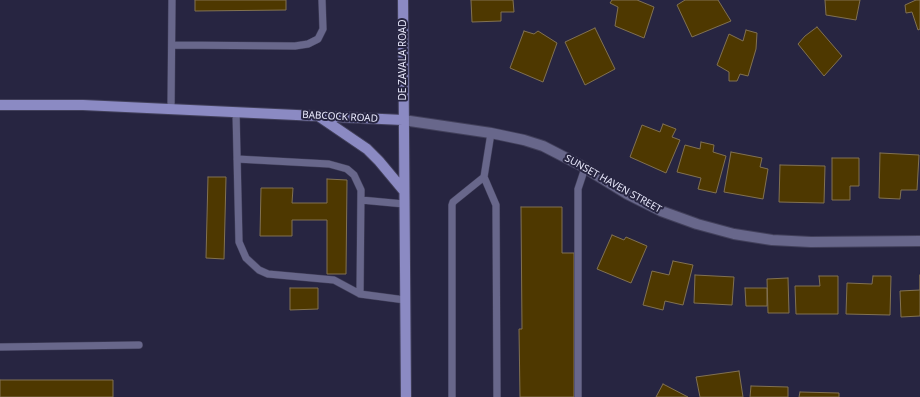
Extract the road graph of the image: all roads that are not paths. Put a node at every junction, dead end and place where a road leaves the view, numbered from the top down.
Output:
1 (172, 0) edge
2 (322, 0) edge
3 (403, 0) edge
4 (172, 45) junction
5 (0, 106) edge
6 (171, 109) junction
7 (236, 112) junction
8 (318, 116) junction
9 (404, 120) junction
10 (491, 133) junction
11 (237, 160) junction
12 (585, 168) junction
13 (484, 177) junction
14 (404, 191) junction
15 (361, 200) junction
16 (404, 204) junction
17 (920, 241) edge
18 (360, 294) junction
19 (405, 300) junction
20 (139, 345) dead end
21 (0, 347) edge
22 (406, 397) edge
23 (452, 397) edge
24 (497, 397) edge
25 (578, 397) edge

1 - 4 lane
2 - 4 lane
3 - 9 main road, DE ZAVALA ROAD
4 - 6 lane
5 - 6 main road, BABCOCK ROAD
6 - 7 main road, BABCOCK ROAD
7 - 8 main road, BABCOCK ROAD
7 - 11 lane
8 - 9 main road, BABCOCK ROAD
8 - 14 main road
9 - 10 street, SUNSET HAVEN STREET
9 - 14 main road
10 - 12 street, SUNSET HAVEN STREET
10 - 13 lane
11 - 15 lane
11 - 18 lane
12 - 17 street, SUNSET HAVEN STREET
12 - 25 lane
13 - 23 lane
13 - 24 lane
14 - 16 main road
15 - 16 lane
15 - 18 lane
16 - 19 main road
18 - 19 lane
19 - 22 main road
20 - 21 lane

